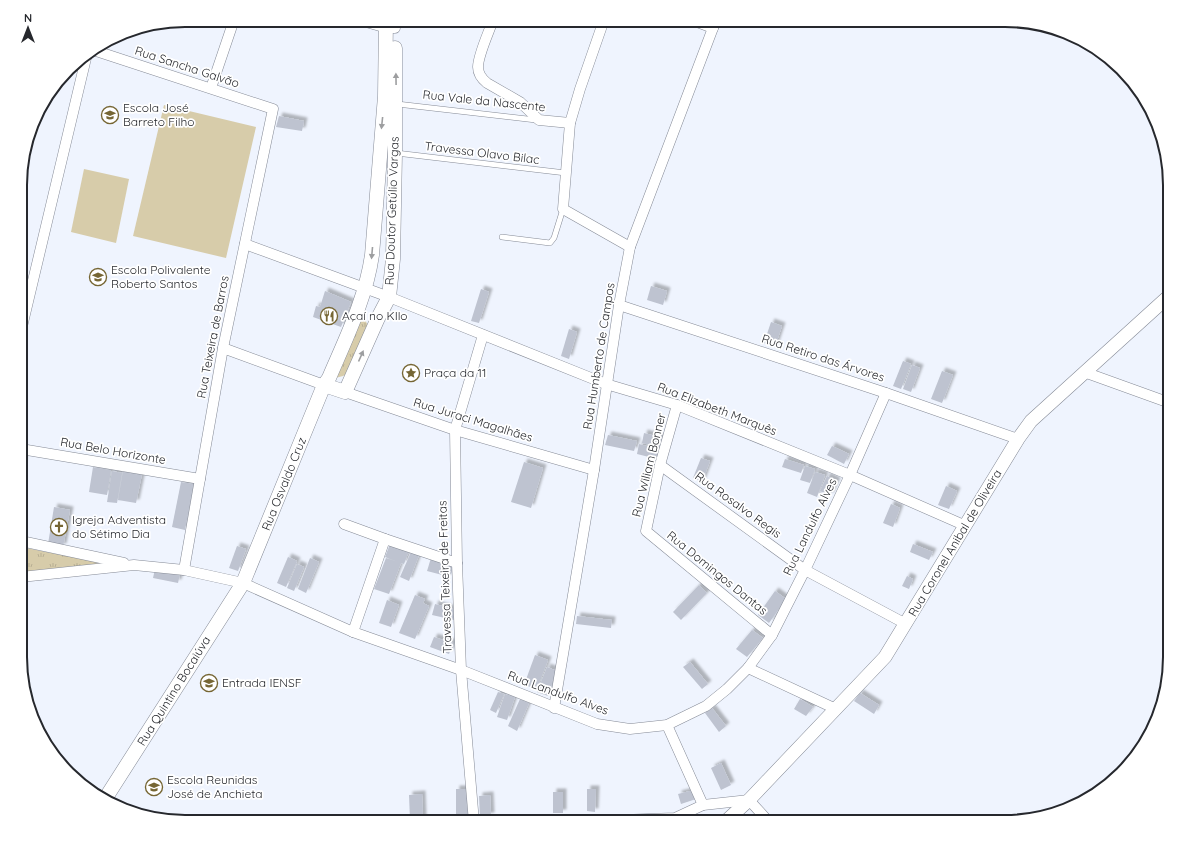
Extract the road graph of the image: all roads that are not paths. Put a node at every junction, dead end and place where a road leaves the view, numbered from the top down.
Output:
1 (232, 27) edge
2 (391, 27) edge
3 (391, 27) edge
4 (490, 27) edge
5 (602, 27) edge
6 (713, 27) edge
7 (100, 52) edge
8 (85, 63) edge
9 (211, 88) junction
10 (396, 104) junction
11 (273, 109) joint
12 (539, 120) junction
13 (570, 123) junction
14 (395, 153) junction
15 (566, 173) junction
16 (563, 209) junction
17 (502, 237) dead end
18 (245, 244) junction
19 (630, 247) junction
20 (365, 288) junction
21 (389, 297) junction
22 (1163, 301) edge
23 (619, 305) junction
24 (27, 306) edge
25 (358, 308) junction
26 (378, 318) junction
27 (482, 335) junction
28 (223, 348) junction
29 (1084, 372) junction
30 (327, 381) junction
31 (606, 384) junction
32 (347, 388) junction
33 (886, 393) junction
34 (1163, 400) edge
35 (677, 405) junction
36 (455, 430) junction
37 (1018, 439) junction
38 (27, 450) edge
39 (660, 465) junction
40 (594, 470) junction
41 (850, 475) junction
42 (200, 479) junction
43 (344, 524) dead end
44 (966, 526) junction
45 (646, 531) joint
46 (385, 539) junction
47 (27, 542) edge
48 (457, 563) junction
49 (134, 564) junction
50 (184, 570) junction
51 (805, 570) junction
52 (27, 576) edge
53 (243, 584) junction
54 (906, 624) junction
55 (352, 632) junction
56 (772, 635) junction
57 (748, 668) junction
58 (461, 670) junction
59 (554, 708) junction
60 (836, 709) junction
61 (667, 725) junction
62 (108, 795) edge
63 (749, 800) junction
64 (703, 805) junction
65 (473, 815) edge
66 (681, 815) edge
67 (733, 815) edge
68 (763, 815) edge

1 - 9 street
10 -> 2 main road, Rua Doutor Getúlio Vargas
3 -> 20 main road, Rua Doutor Getúlio Vargas
4 - 12 street
5 - 13 street
6 - 19 street, Rua Humberto de Campos
7 - 9 street, Rua Sancha Galvão
8 - 24 street
9 - 11 street, Rua Sancha Galvão
10 - 12 lane, Rua Vale da Nascente
10 - 14 main road, Rua Doutor Getúlio Vargas
11 - 18 street, Rua Teixeira de Barros
12 - 13 street, Rua Vale da Nascente
13 - 15 street
14 - 15 lane, Travessa Olavo Bilac
14 - 21 main road, Rua Doutor Getúlio Vargas
15 - 16 street
16 - 17 lane
16 - 19 street
18 - 20 street, Rua Elizabeth Marquês
18 - 28 street, Rua Teixeira de Barros
19 - 23 street, Rua Humberto de Campos
20 - 21 street, Rua Elizabeth Marquês
20 - 25 main road, Rua Doutor Getúlio Vargas
21 - 26 main road, Rua Doutor Getúlio Vargas
21 - 27 street, Rua Elizabeth Marquês
22 - 29 street, Rua Coronel Anibal de Oliveira
23 - 31 street, Rua Humberto de Campos
23 - 33 street, Rua Retiro das Árvores
25 - 26 main road
25 - 30 main road, Rua Doutor Getúlio Vargas
32 -> 26 main road, Rua Doutor Getúlio Vargas
27 - 31 street, Rua Elizabeth Marquês
27 - 36 street, Travessa Teixeira de Freitas
28 - 30 street
28 - 42 street, Rua Teixeira de Barros
29 - 34 street
29 - 37 street, Rua Coronel Anibal de Oliveira
30 - 32 main road
30 - 53 main road, Rua Osvaldo Cruz
31 - 35 street, Rua Elizabeth Marquês
31 - 40 street, Rua Humberto de Campos
32 - 36 street, Rua Juraci Magalhães
33 - 37 street, Rua Retiro das Árvores
33 - 41 street, Rua Landulfo Alves
35 - 39 street, Rua Wiliam Bonner
35 - 41 street, Rua Elizabeth Marquês
36 - 40 street, Rua Juraci Magalhães
36 - 48 street, Travessa Teixeira de Freitas
37 - 44 street, Rua Coronel Anibal de Oliveira
38 - 42 street, Rua Belo Horizonte
39 - 45 street, Rua Wiliam Bonner
39 - 51 street, Rua Rosalvo Regis
40 - 59 street, Rua Humberto de Campos
41 - 44 street, Rua Elizabeth Marquês
41 - 51 street, Rua Landulfo Alves
42 - 50 street, Rua Teixeira de Barros
43 - 46 street
44 - 54 street, Rua Coronel Anibal de Oliveira
45 - 56 street, Rua Domingos Dantas
46 - 48 street
46 - 55 street
47 - 49 street
48 - 58 street, Travessa Teixeira de Freitas
49 - 50 street, Rua Landulfo Alves
49 - 52 street
50 - 53 street, Rua Landulfo Alves
51 - 54 street, Rua Rosalvo Regis
51 - 56 street, Rua Landulfo Alves
53 - 55 street, Rua Landulfo Alves
53 - 62 main road, Rua Quintino Bocaiúva
54 - 60 street, Rua Coronel Anibal de Oliveira
55 - 58 street, Rua Landulfo Alves
56 - 57 street, Rua Landulfo Alves
57 - 60 street
57 - 61 street, Rua Landulfo Alves
58 - 59 street, Rua Landulfo Alves
58 - 65 street, Travessa Teixeira de Freitas
59 - 61 street, Rua Landulfo Alves
60 - 63 street, Rua Coronel Anibal de Oliveira
61 - 64 street
63 - 64 street
63 - 67 street, Rua Coronel Anibal de Oliveira
63 - 68 street
64 - 66 street

